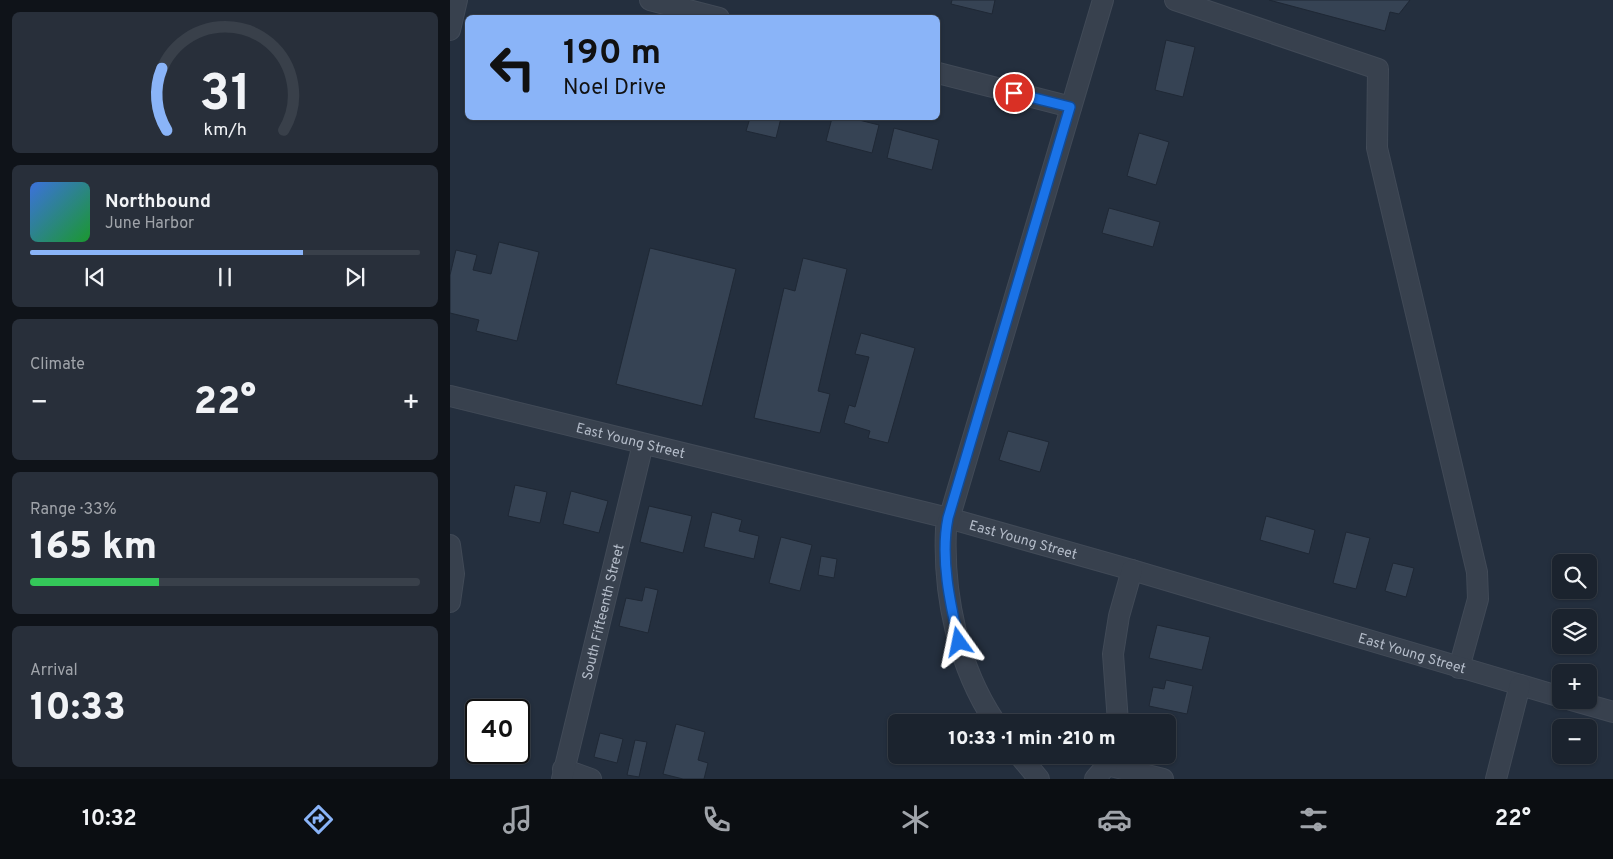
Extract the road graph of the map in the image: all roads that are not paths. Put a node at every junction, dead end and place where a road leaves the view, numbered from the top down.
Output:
1 (457, 0) edge
2 (650, 0) edge
3 (1103, 0) edge
4 (1175, 0) edge
5 (708, 15) edge
6 (450, 30) edge
7 (940, 74) edge
8 (1070, 107) junction
9 (451, 401) edge
10 (643, 444) junction
11 (948, 518) junction
12 (450, 545) edge
13 (1132, 570) junction
14 (450, 602) edge
15 (1459, 668) junction
16 (1520, 685) junction
17 (1552, 694) edge
18 (1597, 707) edge
19 (1613, 712) edge
20 (990, 714) edge
21 (1117, 714) edge
22 (1026, 764) edge
23 (1104, 766) edge
24 (562, 774) edge
25 (591, 779) edge
26 (1039, 779) edge
27 (1163, 779) edge
28 (1496, 779) edge

1 - 6 street
2 - 5 street
3 - 8 street
4 - 15 street
7 - 8 street
8 - 11 street
9 - 10 street, East Young Street
10 - 11 street, East Young Street
10 - 24 street, South Fifteenth Street
11 - 13 street, East Young Street
11 - 20 street
12 - 14 street
13 - 15 street, East Young Street
13 - 21 street
15 - 16 street, East Young Street
16 - 17 street, East Young Street
16 - 28 street
18 - 19 street
22 - 26 street
23 - 27 street
24 - 25 street

